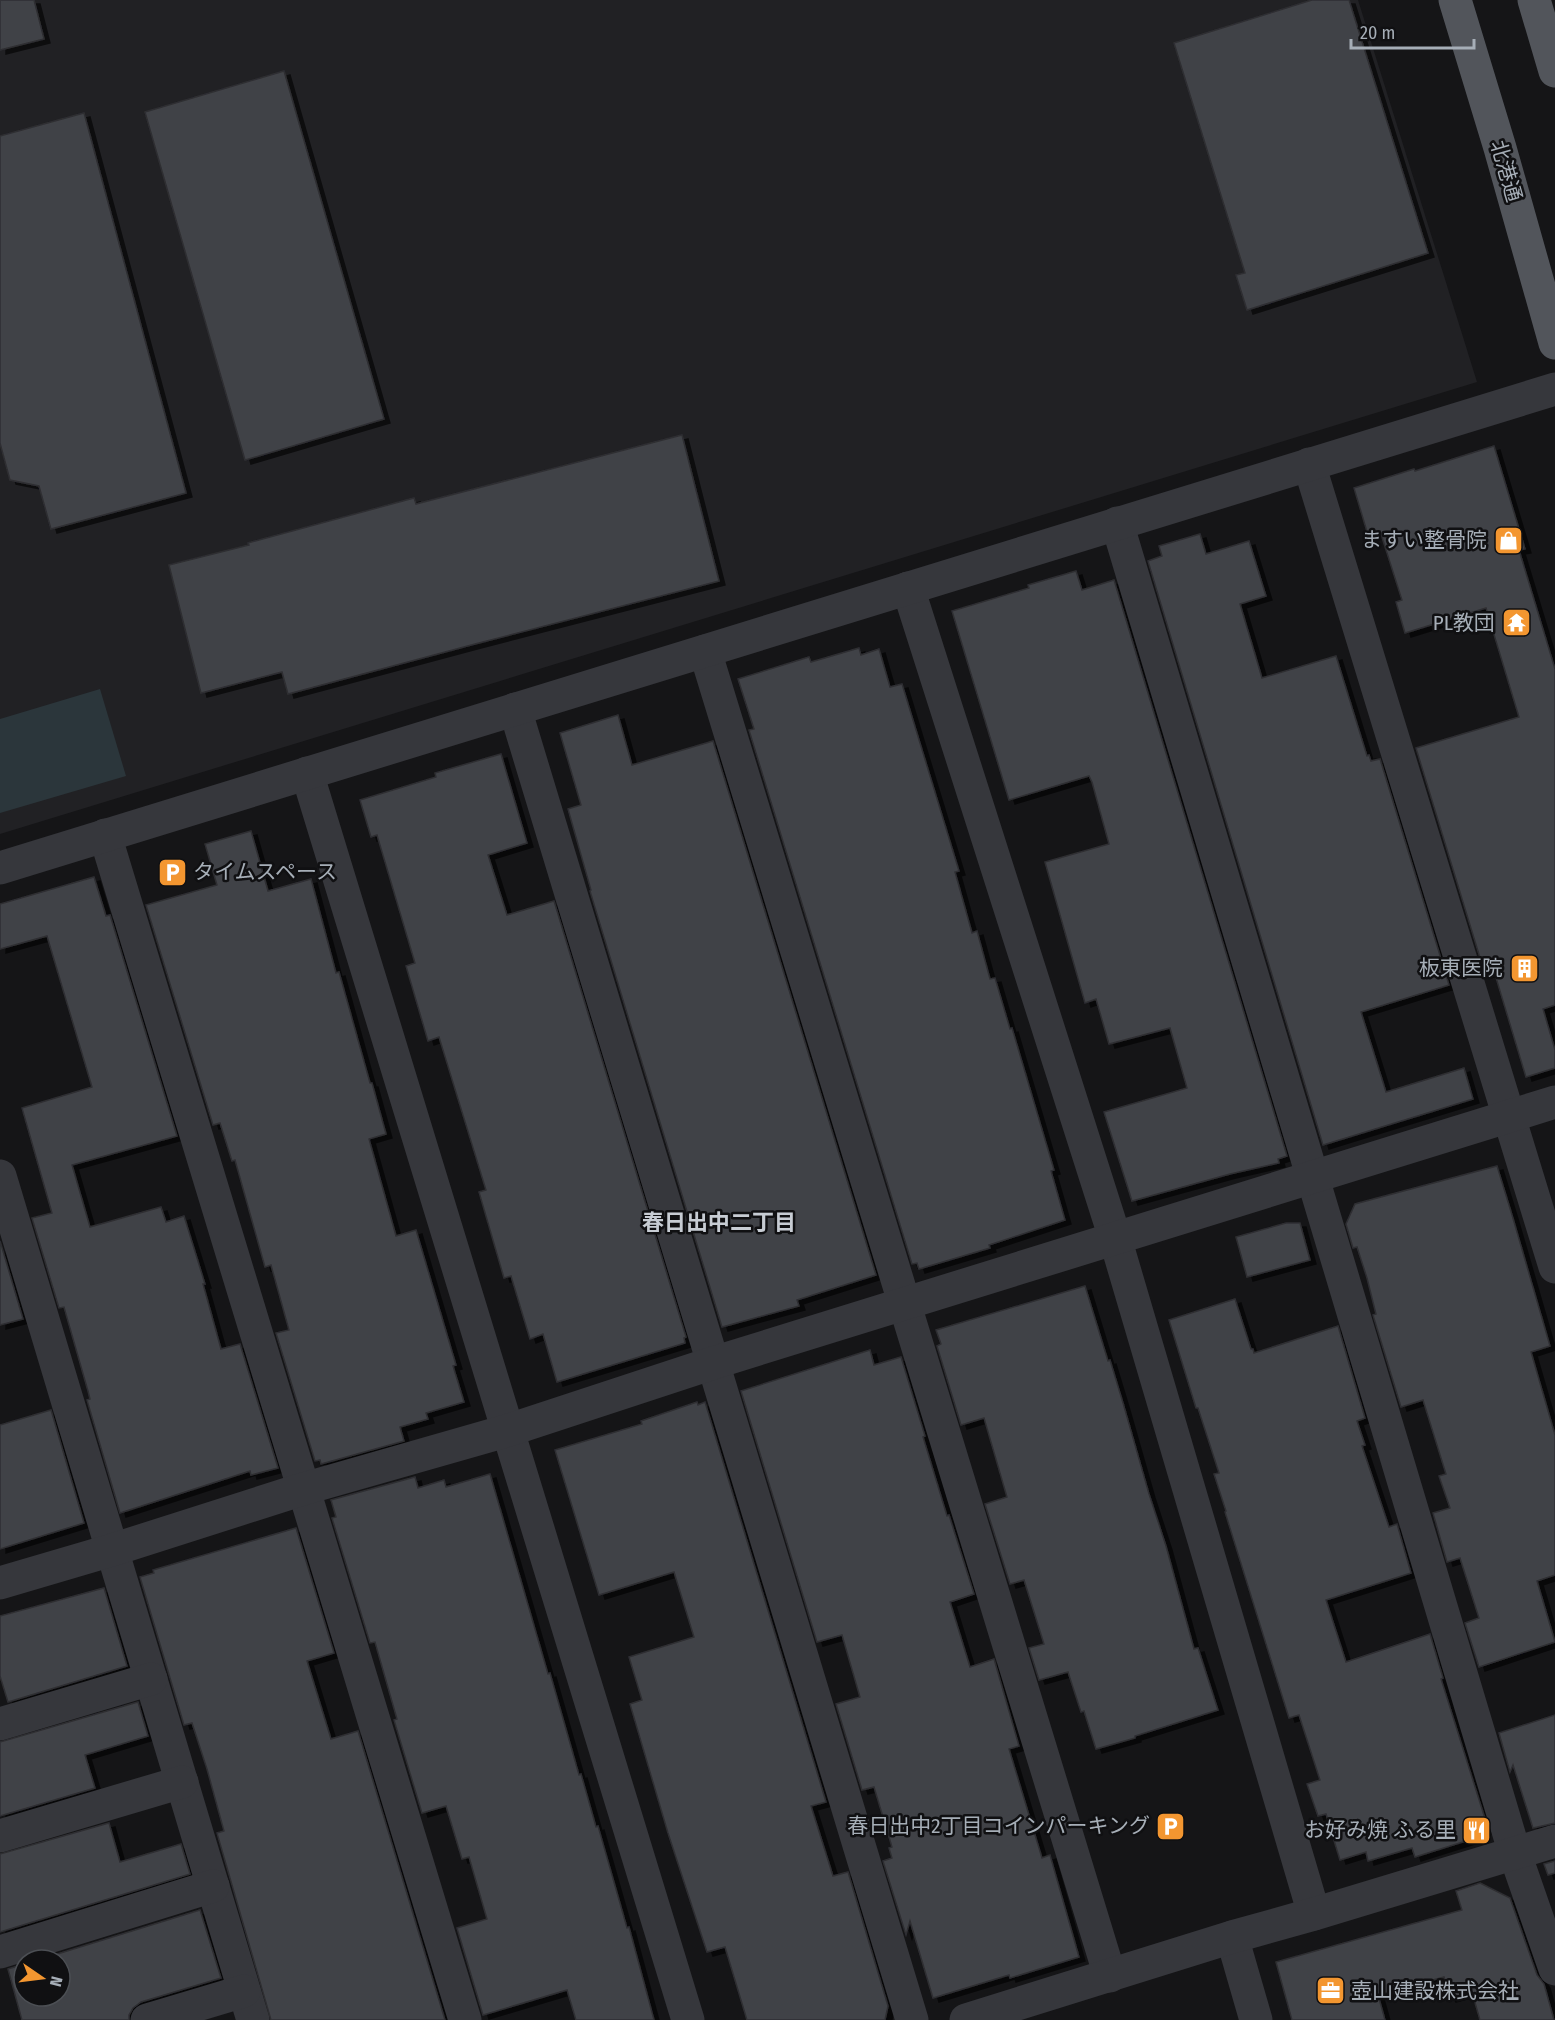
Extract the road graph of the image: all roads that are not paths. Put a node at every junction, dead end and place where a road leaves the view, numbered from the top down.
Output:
1 (1455, 0) edge
2 (1534, 0) edge
3 (1555, 71) edge
4 (1555, 343) edge
5 (1555, 389) edge
6 (1309, 464) junction
7 (1117, 523) junction
8 (908, 588) junction
9 (705, 651) junction
10 (516, 709) junction
11 (308, 773) junction
12 (105, 835) junction
13 (0, 868) edge
14 (1555, 1102) edge
15 (1510, 1116) junction
16 (0, 1176) edge
17 (1313, 1177) junction
18 (1115, 1238) junction
19 (1555, 1267) edge
20 (904, 1304) junction
21 (713, 1363) junction
22 (509, 1430) junction
23 (303, 1489) junction
24 (112, 1550) junction
25 (0, 1583) edge
26 (151, 1680) junction
27 (0, 1724) edge
28 (182, 1782) junction
29 (0, 1836) edge
30 (1555, 1841) edge
31 (1515, 1854) junction
32 (213, 1886) junction
33 (1314, 1914) junction
34 (1232, 1937) junction
35 (0, 1952) edge
36 (1555, 1969) edge
37 (1110, 1976) junction
38 (249, 2006) edge
39 (983, 2018) edge
40 (147, 2020) edge
41 (465, 2020) edge
42 (688, 2020) edge
43 (912, 2020) edge
44 (1256, 2020) edge

1 - 4 main road, 北港通
2 - 3 main road
5 - 6 street
6 - 7 street
6 - 15 street
7 - 8 street
7 - 17 street
8 - 9 street
8 - 18 street
9 - 10 street
9 - 20 street
10 - 11 street
10 - 21 street
11 - 12 street
11 - 22 street
12 - 13 street
12 - 23 street
14 - 15 street
15 - 17 street
15 - 19 street
16 - 24 street
17 - 18 street
17 - 31 street
18 - 20 street
18 - 33 street
20 - 21 street
20 - 37 street
21 - 22 street
21 - 43 street
22 - 23 street
22 - 42 street
23 - 24 street
23 - 41 street
24 - 25 street
24 - 26 street
26 - 27 street
26 - 28 street
28 - 29 street
28 - 32 street
30 - 31 street
31 - 33 street
31 - 36 street
32 - 35 street
32 - 38 street
33 - 34 street
34 - 37 street
34 - 44 street
37 - 39 street
38 - 40 street

